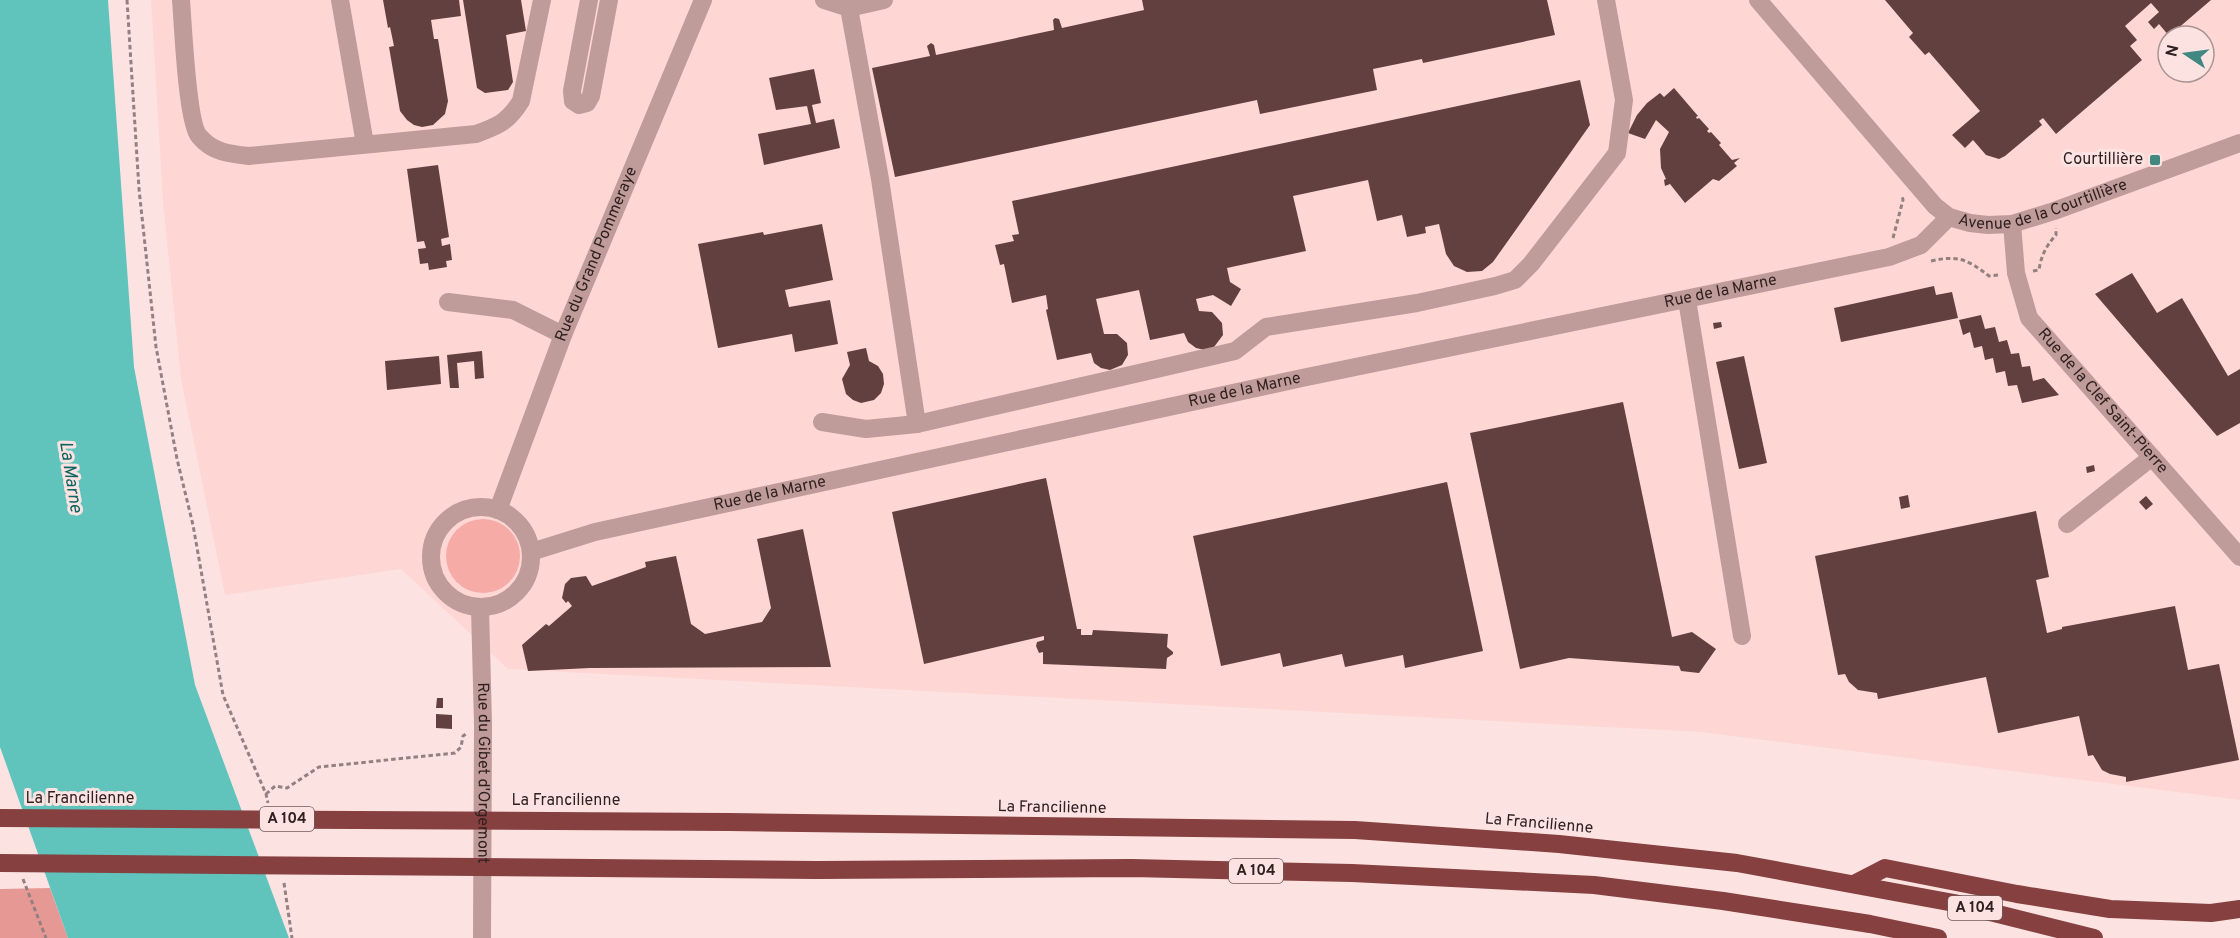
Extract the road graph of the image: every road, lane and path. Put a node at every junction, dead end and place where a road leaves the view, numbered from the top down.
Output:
1 (127, 0) edge
2 (181, 0) edge
3 (340, 0) edge
4 (542, 0) edge
5 (589, 0) edge
6 (609, 0) edge
7 (704, 0) edge
8 (824, 0) edge
9 (884, 0) edge
10 (1606, 0) edge
11 (1758, 0) edge
12 (849, 8) junction
13 (2240, 143) edge
14 (365, 144) junction
15 (1949, 217) junction
16 (2012, 224) junction
17 (1687, 300) junction
18 (448, 302) dead end
19 (563, 334) junction
20 (822, 422) dead end
21 (917, 424) junction
22 (2152, 457) junction
23 (498, 510) junction
24 (2067, 524) dead end
25 (531, 552) junction
26 (2240, 557) edge
27 (480, 608) junction
28 (1742, 636) dead end
29 (483, 724) junction
30 (266, 794) junction
31 (268, 805) dead end
32 (0, 818) edge
33 (0, 863) edge
34 (283, 882) dead end
35 (1854, 884) junction
36 (2240, 909) edge
37 (291, 938) edge
38 (482, 938) edge
39 (1938, 938) edge
40 (2094, 938) edge

1 - 30 path
2 - 14 street
3 - 14 street
4 - 14 street
5 - 6 street
7 - 19 street, Rue du Grand Pommeraye
8 - 12 street
9 - 12 street
10 - 21 street
11 - 15 street, Avenue de la Courtillière
12 - 21 street
13 - 16 street, Avenue de la Courtillière
15 - 16 street, Avenue de la Courtillière
15 - 17 street, Rue de la Marne
16 - 22 street, Rue de la Clef Saint-Pierre
17 - 25 street, Rue de la Marne
17 - 28 street
18 - 19 street
19 - 23 street, Rue du Grand Pommeraye
20 - 21 street
22 - 24 street
22 - 26 street, Rue de la Clef Saint-Pierre
23 - 25 street
23 - 27 street
25 - 27 street
27 - 29 street, Rue du Gibet d'Orgemont
29 - 30 path
29 - 38 street, Rue du Gibet d'Orgemont
30 - 31 path
32 - 35 highway, La Francilienne / A 104
33 - 39 highway, A 104
34 - 37 path
35 - 36 highway
35 - 40 highway, La Francilienne / A 104

